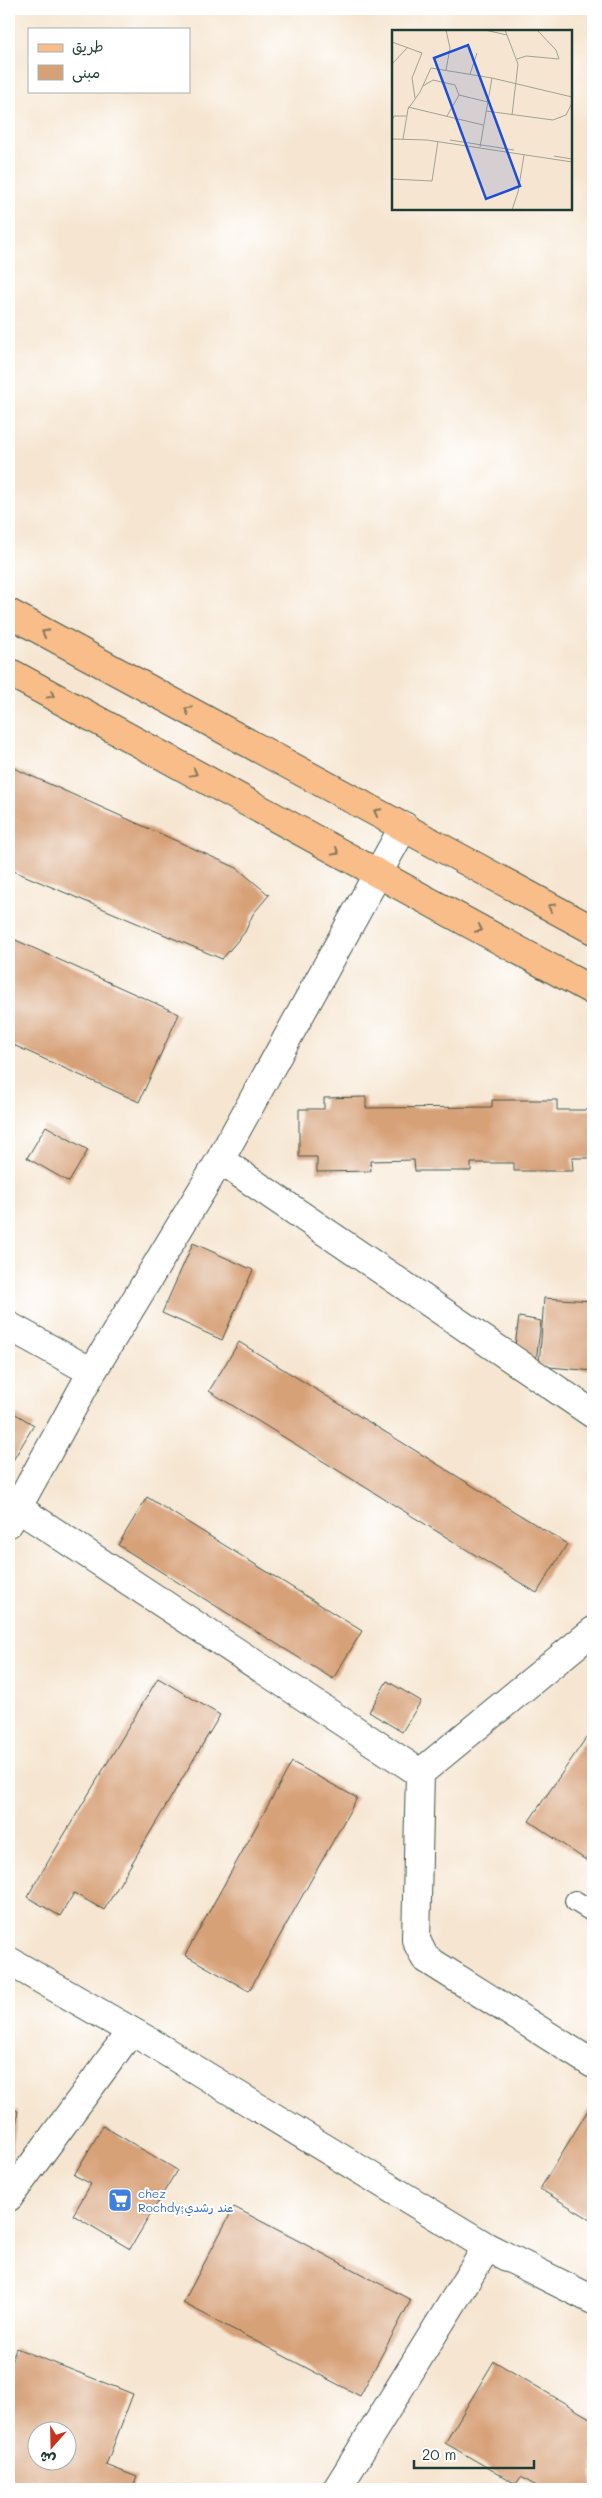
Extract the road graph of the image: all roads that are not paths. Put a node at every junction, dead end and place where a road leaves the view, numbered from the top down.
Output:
1 (9, 613) edge
2 (9, 672) edge
3 (404, 826) junction
4 (378, 875) junction
5 (593, 930) edge
6 (593, 991) edge
7 (220, 1160) junction
8 (9, 1326) edge
9 (92, 1372) junction
10 (593, 1414) edge
11 (13, 1515) edge
12 (593, 1631) edge
13 (420, 1774) junction
14 (575, 1901) dead end
15 (593, 1912) edge
16 (9, 1961) edge
17 (131, 2031) junction
18 (593, 2064) edge
19 (9, 2197) edge
20 (487, 2247) junction
21 (593, 2300) edge
22 (336, 2489) edge

3 -> 1 main road
2 -> 4 main road
3 - 4 street
5 -> 3 main road
4 -> 6 main road
4 - 7 street
7 - 9 street
7 - 10 street
8 - 9 street
9 - 11 street
11 - 13 street
12 - 13 street
13 - 18 street
14 - 15 lane
16 - 17 street
17 - 19 street
17 - 20 street
20 - 21 street
20 - 22 street

